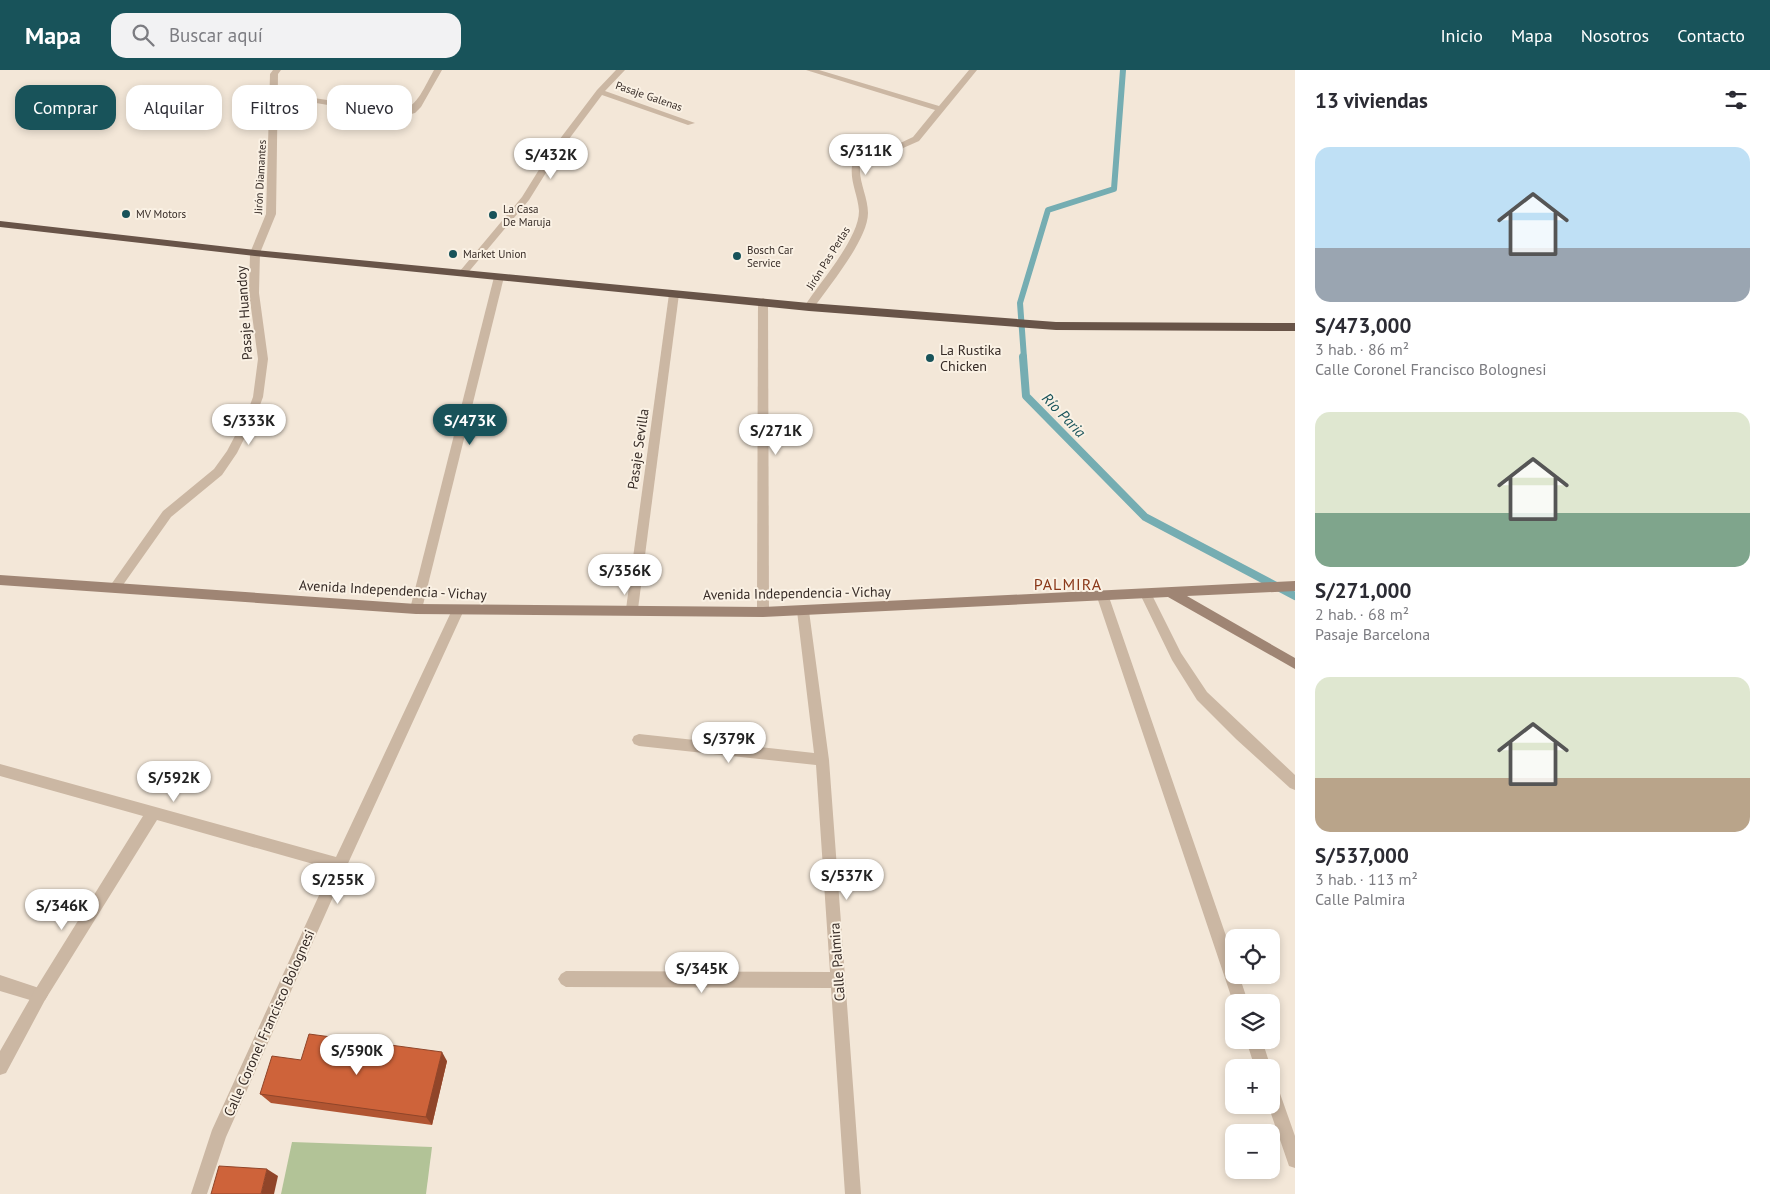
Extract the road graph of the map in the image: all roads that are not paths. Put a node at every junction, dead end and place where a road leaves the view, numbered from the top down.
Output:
1 (277, 70) edge
2 (438, 70) edge
3 (620, 70) edge
4 (810, 70) edge
5 (973, 70) edge
6 (274, 85) edge
7 (600, 92) junction
8 (317, 101) edge
9 (941, 109) junction
10 (691, 123) dead end
11 (273, 130) edge
12 (0, 224) edge
13 (255, 253) junction
14 (463, 273) junction
15 (499, 277) junction
16 (674, 294) junction
17 (763, 301) junction
18 (810, 307) junction
19 (993, 321) joint
20 (1295, 327) edge
21 (0, 580) edge
22 (1295, 586) edge
23 (114, 589) junction
24 (1170, 593) junction
25 (1146, 594) junction
26 (1102, 597) junction
27 (416, 608) junction
28 (632, 609) junction
29 (458, 610) junction
30 (803, 611) junction
31 (763, 612) junction
32 (1295, 664) edge
33 (638, 740) dead end
34 (822, 760) junction
35 (0, 770) edge
36 (1295, 784) edge
37 (154, 812) junction
38 (340, 865) junction
39 (566, 979) dead end
40 (838, 980) junction
41 (0, 983) edge
42 (1238, 994) edge
43 (40, 995) junction
44 (0, 1067) edge
45 (1279, 1114) edge
46 (1295, 1160) edge
47 (200, 1194) edge
48 (853, 1194) edge

1 - 6 street, Jirón Diamantes
2 - 8 street
3 - 7 street
4 - 9 street
5 - 9 street, Jirón Pas Perlas
7 - 10 street, Pasaje Galenas
7 - 14 street
9 - 18 street, Jirón Pas Perlas
11 - 13 street, Jirón Diamantes
12 - 13 highway
13 - 14 highway
13 - 23 street, Pasaje Huandoy
14 - 15 highway
15 - 16 highway
15 - 27 street
16 - 17 highway
16 - 28 street, Pasaje Sevilla
17 - 18 highway
17 - 31 street
18 - 19 highway
19 - 20 highway
21 - 23 main road, Avenida Independencia - Vichay
22 - 24 main road, Avenida Independencia - Vichay
23 - 27 main road, Avenida Independencia - Vichay
24 - 25 main road, Avenida Independencia - Vichay
24 - 32 main road
25 - 26 main road, Avenida Independencia - Vichay
25 - 36 street
26 - 30 main road, Avenida Independencia - Vichay
26 - 42 street
27 - 29 main road, Avenida Independencia - Vichay
28 - 29 main road, Avenida Independencia - Vichay
28 - 31 main road, Avenida Independencia - Vichay
29 - 38 street, Calle Coronel Francisco Bolognesi
30 - 31 main road, Avenida Independencia - Vichay
30 - 34 street, Calle Palmira
33 - 34 street
34 - 40 street, Calle Palmira
35 - 37 street
37 - 38 street
37 - 43 street
38 - 47 street, Calle Coronel Francisco Bolognesi
39 - 40 street
40 - 48 street, Calle Palmira
41 - 43 street
43 - 44 street
45 - 46 street

